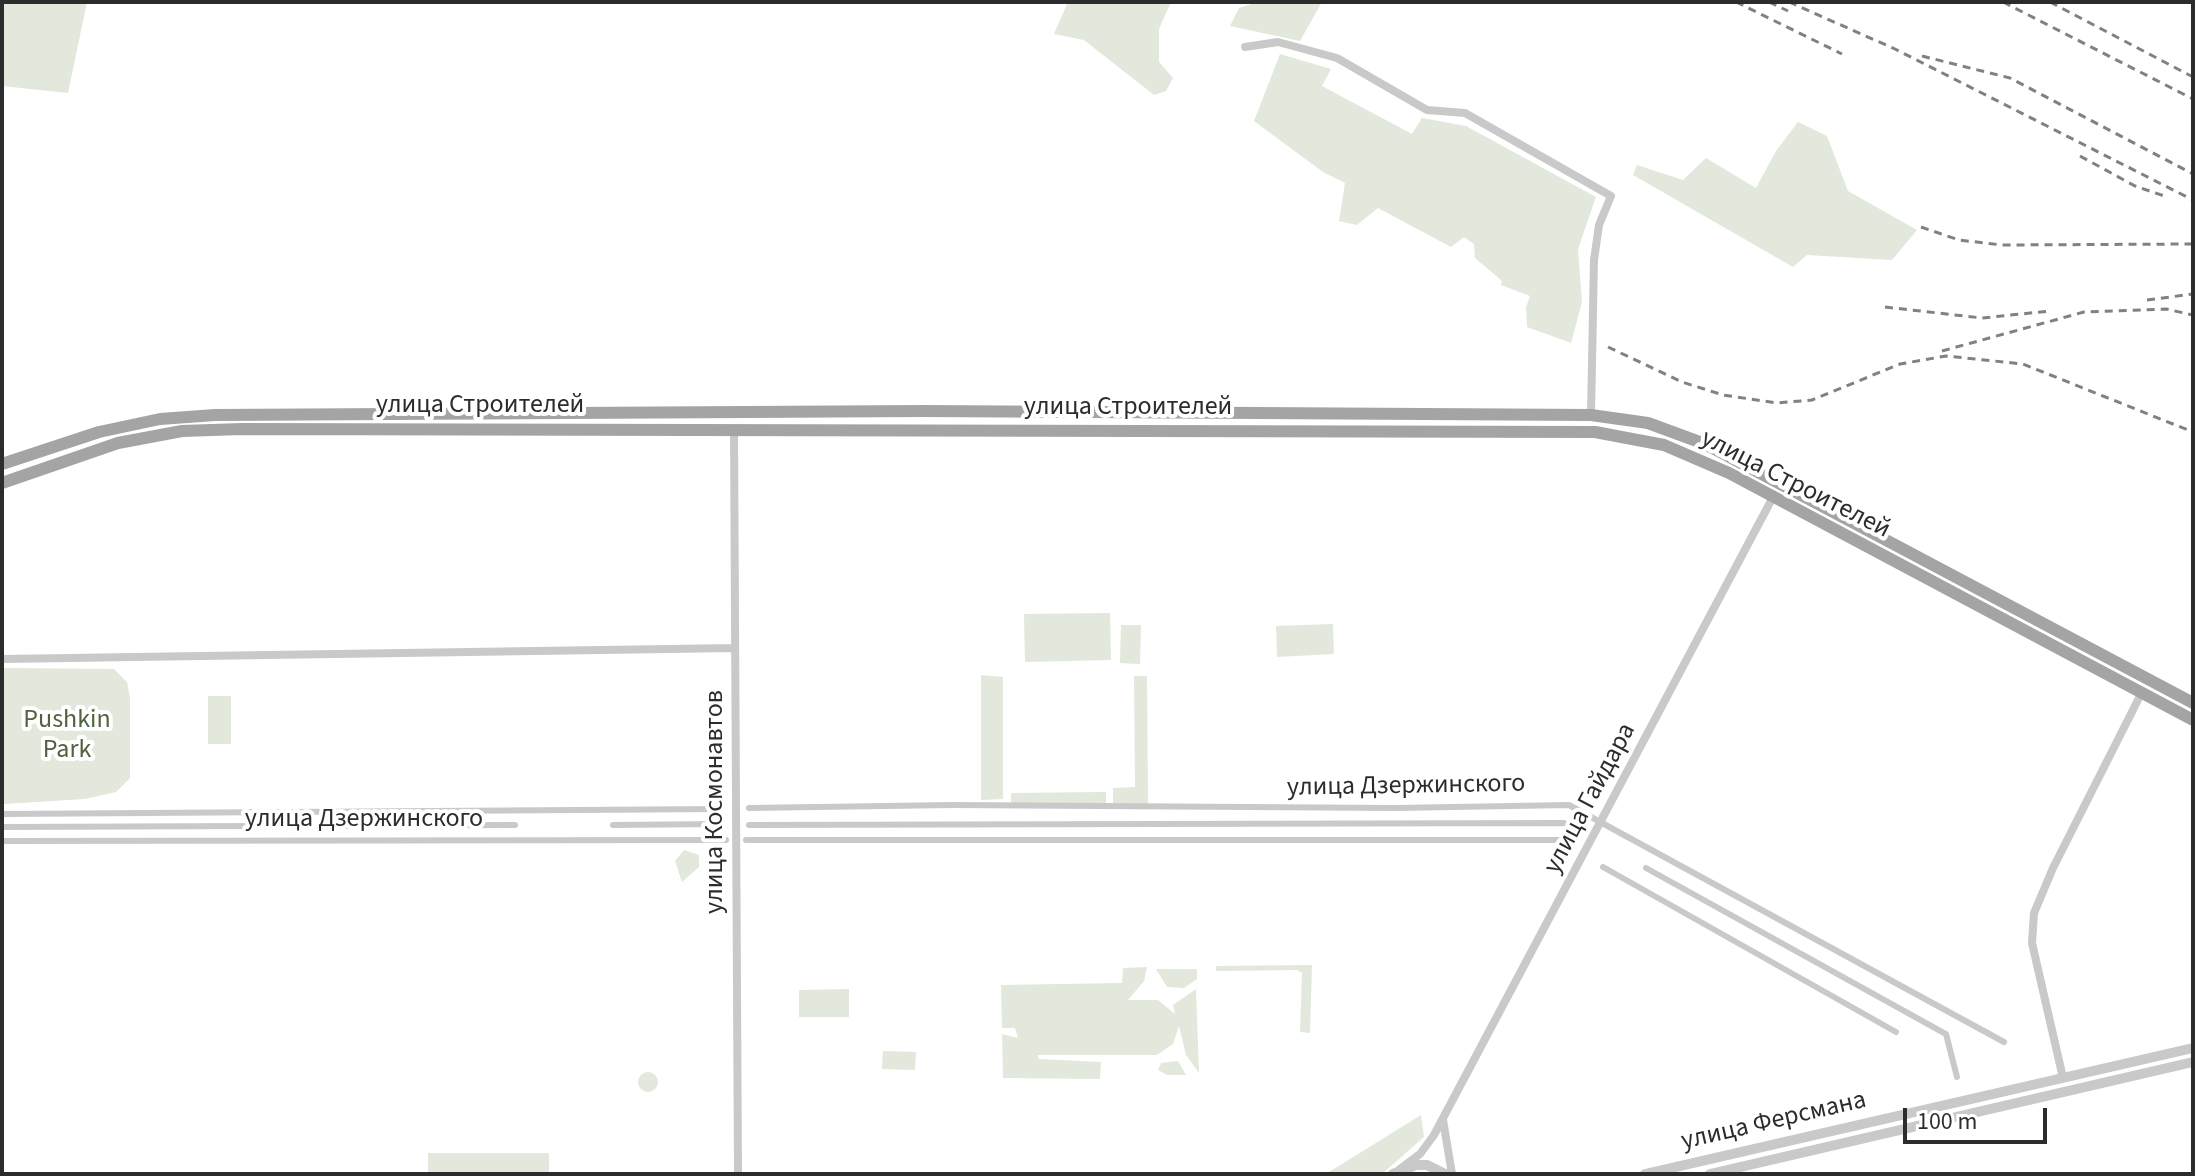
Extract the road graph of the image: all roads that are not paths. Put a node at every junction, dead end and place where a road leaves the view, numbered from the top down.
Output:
1 (1245, 47) dead end
2 (734, 412) junction
3 (515, 413) junction
4 (1150, 414) junction
5 (1411, 415) junction
6 (1591, 415) junction
7 (516, 428) junction
8 (734, 429) junction
9 (1149, 431) junction
10 (1410, 432) junction
11 (2, 464) edge
12 (1782, 482) junction
13 (2, 483) edge
14 (1773, 497) junction
15 (1940, 568) junction
16 (1933, 582) junction
17 (735, 648) junction
18 (2, 659) edge
19 (2150, 679) junction
20 (2142, 692) junction
21 (2193, 703) edge
22 (2193, 720) edge
23 (749, 808) dead end
24 (720, 809) dead end
25 (2, 814) edge
26 (1601, 822) junction
27 (720, 824) dead end
28 (515, 825) dead end
29 (613, 825) dead end
30 (749, 825) dead end
31 (2, 827) edge
32 (1577, 829) dead end
33 (726, 840) dead end
34 (746, 840) dead end
35 (1571, 840) dead end
36 (2, 841) edge
37 (1603, 867) dead end
38 (1646, 868) dead end
39 (1896, 1032) dead end
40 (2004, 1042) dead end
41 (2193, 1048) edge
42 (2165, 1054) junction
43 (2193, 1062) edge
44 (2168, 1068) junction
45 (1957, 1077) dead end
46 (2063, 1078) junction
47 (1443, 1119) junction
48 (1702, 1161) junction
49 (738, 1174) edge
50 (1393, 1174) edge
51 (1445, 1174) edge
52 (1452, 1174) edge
53 (1645, 1174) edge
54 (1707, 1174) edge

1 - 6 street
2 - 3 main road, улица Строителей
2 - 4 main road, улица Строителей
2 - 8 main road
3 - 7 main road
3 - 11 main road, улица Строителей
4 - 5 main road, улица Строителей
4 - 9 main road
5 - 6 main road, улица Строителей
5 - 10 main road
6 - 12 main road, улица Строителей
7 - 8 main road, улица Строителей
7 - 13 main road, улица Строителей
8 - 9 main road, улица Строителей
8 - 17 street, улица Космонавтов
9 - 10 main road, улица Строителей
10 - 14 main road, улица Строителей
12 - 14 main road
12 - 15 main road, улица Строителей
14 - 16 main road, улица Строителей
14 - 26 street, улица Гайдара
15 - 16 main road
15 - 19 main road, улица Строителей
16 - 20 main road, улица Строителей
17 - 18 street
17 - 49 street, улица Космонавтов
19 - 20 main road
19 - 21 main road, улица Строителей
20 - 22 main road, улица Строителей
20 - 46 street
23 - 26 street, улица Дзержинского
24 - 25 street, улица Дзержинского
26 - 40 street, улица Дзержинского
26 - 47 street, улица Гайдара
27 - 29 street
28 - 31 street, улица Дзержинского
30 - 32 street, улица Дзержинского
33 - 36 street, улица Дзержинского
34 - 35 street, улица Дзержинского
37 - 39 street
38 - 45 street
41 - 42 street, улица Ферсмана
42 - 44 street
42 - 46 street, улица Ферсмана
43 - 44 street, улица Ферсмана
44 - 54 street, улица Ферсмана
46 - 48 street, улица Ферсмана
47 - 50 street, улица Гайдара
47 - 52 street
48 - 53 street, улица Ферсмана
48 - 54 street
50 - 51 street

